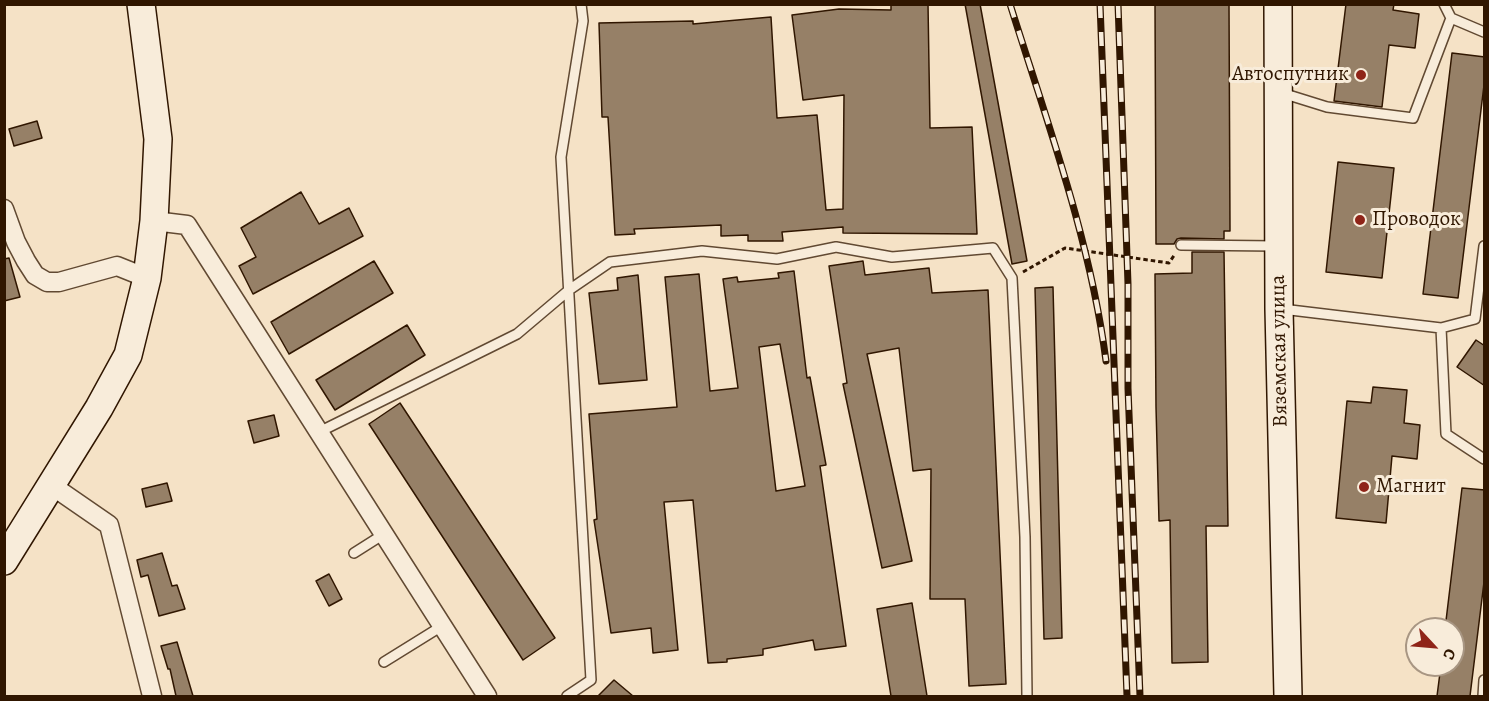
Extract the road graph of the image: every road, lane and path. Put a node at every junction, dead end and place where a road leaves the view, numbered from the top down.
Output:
1 (141, 4) edge
2 (581, 4) edge
3 (1278, 4) edge
4 (1444, 4) edge
5 (1451, 18) junction
6 (1485, 32) edge
7 (1277, 92) junction
8 (4, 209) edge
9 (154, 221) junction
10 (1180, 245) joint
11 (1278, 246) junction
12 (1485, 246) edge
13 (147, 278) junction
14 (1012, 278) junction
15 (569, 290) junction
16 (1279, 309) junction
17 (1475, 319) junction
18 (1485, 326) edge
19 (1441, 328) junction
20 (319, 432) junction
21 (1485, 459) edge
22 (51, 485) junction
23 (384, 534) junction
24 (354, 553) dead end
25 (4, 561) edge
26 (442, 626) junction
27 (384, 662) dead end
28 (1485, 680) edge
29 (152, 696) edge
30 (487, 696) edge
31 (567, 696) edge
32 (1027, 696) edge
33 (1288, 696) edge
34 (1482, 696) edge

1 - 9 street
2 - 15 lane
3 - 7 street, Вяземская улица
4 - 5 lane
5 - 6 lane
5 - 7 lane
7 - 11 street, Вяземская улица
8 - 13 street
9 - 13 street
9 - 20 street
10 - 11 lane
10 - 14 path
11 - 16 street, Вяземская улица
12 - 17 lane
13 - 22 street
14 - 15 lane
14 - 32 lane
15 - 20 lane
15 - 31 lane
16 - 19 lane
16 - 33 street, Вяземская улица
17 - 18 lane
17 - 19 lane
19 - 21 lane
20 - 23 street
22 - 25 street
22 - 29 street
23 - 24 lane
23 - 26 street
26 - 27 lane
26 - 30 street
28 - 34 lane

